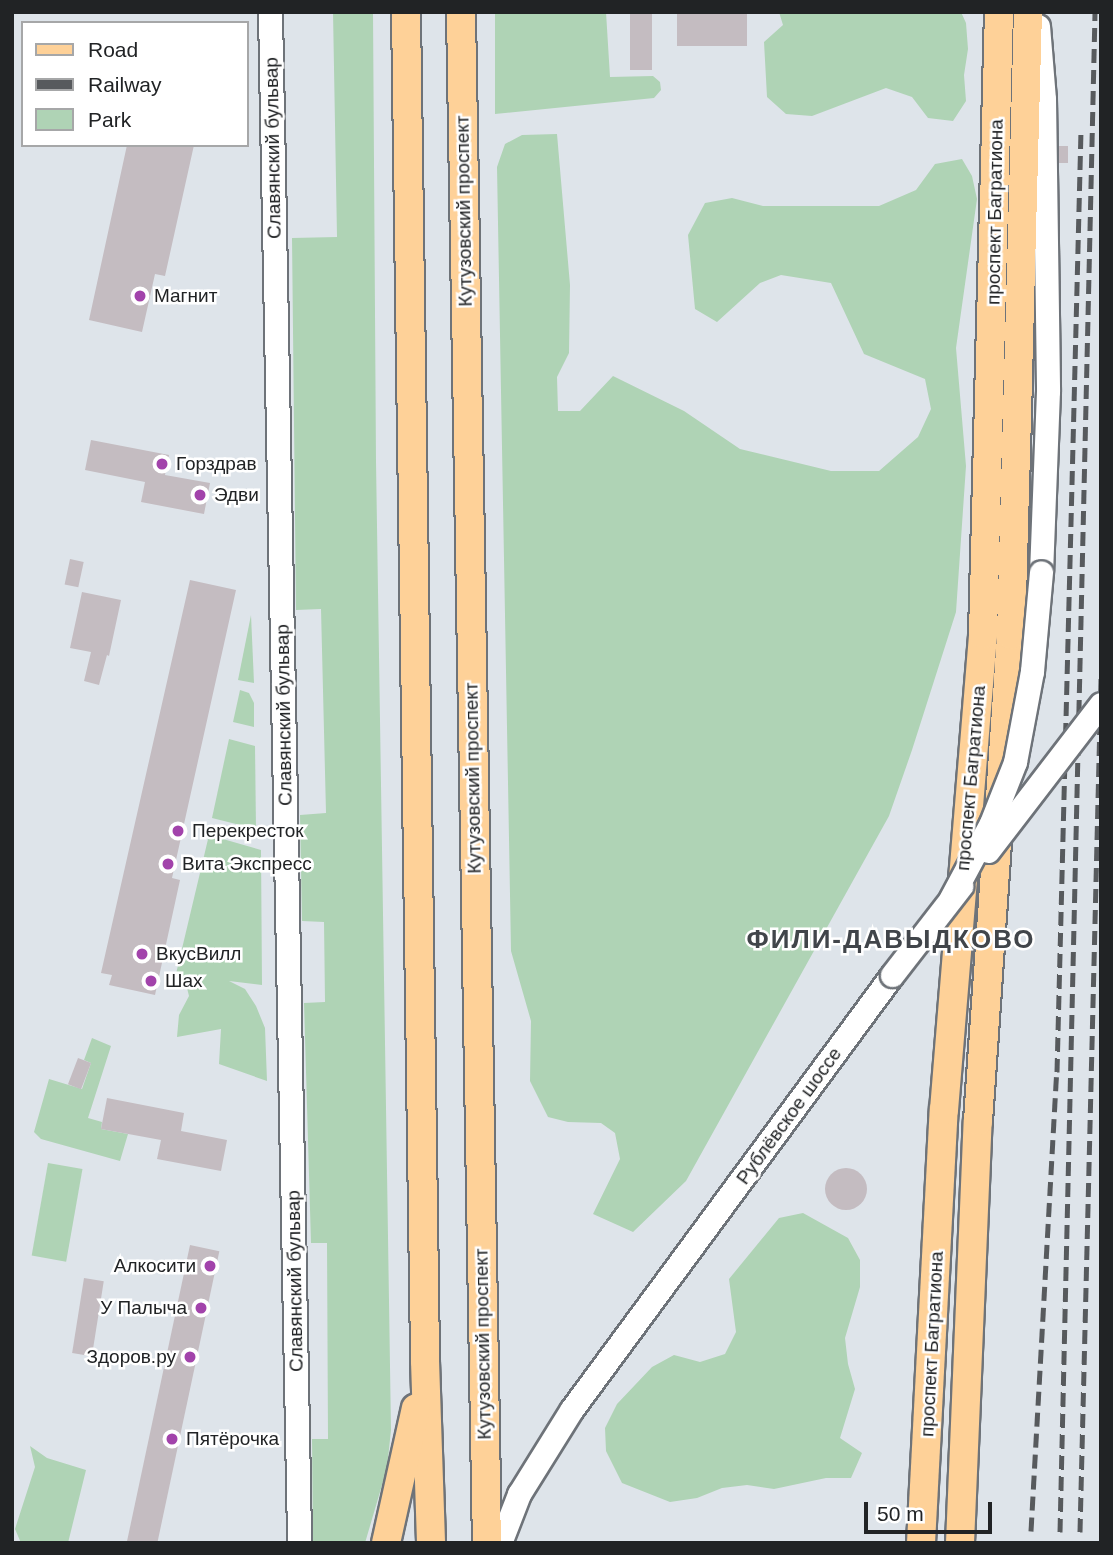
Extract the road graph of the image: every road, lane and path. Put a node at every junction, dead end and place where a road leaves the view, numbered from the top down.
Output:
1 (270, 12) edge
2 (406, 12) edge
3 (461, 12) edge
4 (999, 12) edge
5 (1028, 12) edge
6 (1037, 12) edge
7 (1101, 704) edge
8 (951, 898) junction
9 (425, 1361) junction
10 (299, 1543) edge
11 (386, 1543) edge
12 (431, 1543) edge
13 (488, 1543) edge
14 (500, 1543) edge
15 (921, 1543) edge
16 (960, 1543) edge

1 - 10 street, Славянский бульвар
2 - 9 main road
3 - 13 main road, Кутузовский проспект
4 - 15 main road, проспект Багратиона
5 - 16 main road, проспект Багратиона
6 - 8 street, bridge
7 - 8 street, Рублёвское шоссе, bridge
8 - 14 street, Рублёвское шоссе, bridge
9 - 11 main road
9 - 12 main road

